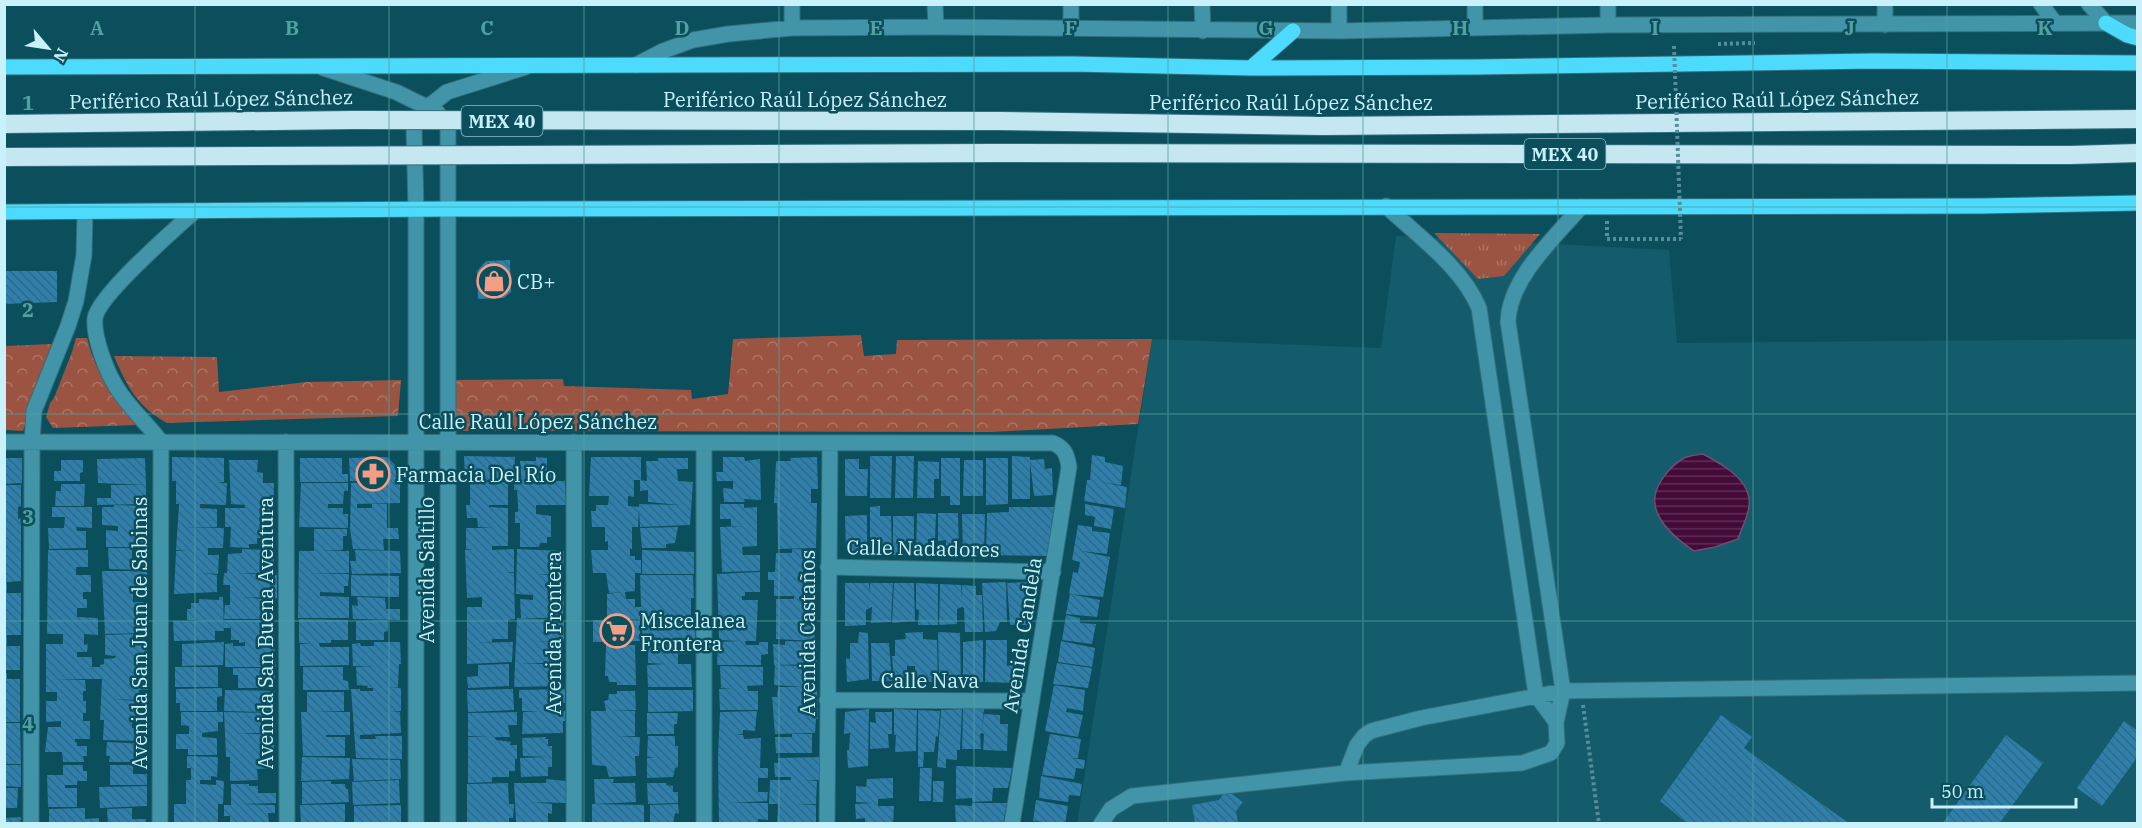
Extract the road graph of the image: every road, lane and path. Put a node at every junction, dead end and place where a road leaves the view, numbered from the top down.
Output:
1 (792, 4) edge
2 (935, 4) edge
3 (1071, 4) edge
4 (1203, 4) edge
5 (1339, 4) edge
6 (1475, 4) edge
7 (1608, 4) edge
8 (1885, 4) edge
9 (2041, 4) edge
10 (2089, 4) edge
11 (2055, 23) junction
12 (2106, 23) junction
13 (2138, 23) edge
14 (1608, 25) junction
15 (1885, 25) junction
16 (936, 27) junction
17 (792, 28) junction
18 (1475, 28) junction
19 (1071, 29) junction
20 (1203, 31) junction
21 (1293, 31) junction
22 (1339, 31) junction
23 (2138, 38) edge
24 (1674, 46) dead end
25 (2138, 63) edge
26 (532, 65) junction
27 (636, 65) junction
28 (318, 66) junction
29 (4, 67) edge
30 (1251, 68) junction
31 (428, 107) junction
32 (2138, 119) edge
33 (4, 124) edge
34 (2138, 153) edge
35 (2071, 155) junction
36 (4, 157) edge
37 (2138, 164) edge
38 (2138, 203) edge
39 (1386, 206) junction
40 (1581, 207) junction
41 (1607, 207) junction
42 (450, 209) junction
43 (416, 210) junction
44 (195, 211) junction
45 (4, 212) edge
46 (85, 212) junction
47 (1513, 357) junction
48 (1487, 360) junction
49 (4, 442) edge
50 (32, 442) junction
51 (161, 442) junction
52 (286, 442) junction
53 (415, 442) junction
54 (447, 442) junction
55 (574, 442) junction
56 (704, 443) junction
57 (830, 443) junction
58 (1067, 453) joint
59 (828, 567) junction
60 (1053, 572) junction
61 (2138, 683) edge
62 (1563, 691) junction
63 (1581, 691) junction
64 (1536, 695) junction
65 (828, 700) junction
66 (1032, 701) junction
67 (1556, 722) junction
68 (1346, 773) junction
69 (31, 824) edge
70 (160, 824) edge
71 (287, 824) edge
72 (416, 824) edge
73 (448, 824) edge
74 (574, 824) edge
75 (704, 824) edge
76 (827, 824) edge
77 (1012, 824) edge
78 (1101, 824) edge
79 (1599, 824) edge

1 - 17 street
2 - 16 street
3 - 19 street
4 - 20 street
5 - 22 street
6 - 18 street
7 - 14 street
8 - 15 street
9 - 11 street
10 - 12 street
11 - 12 street
11 - 15 street
12 - 13 street
12 - 23 main road
14 - 15 street
14 - 18 street
16 - 17 street
16 - 19 street
17 - 27 street
18 - 22 street
19 - 20 street
20 - 21 street
21 - 22 street
21 - 30 main road
24 - 41 path, bridge
25 - 30 main road, Periférico Raúl López Sánchez
26 - 27 main road, Periférico Raúl López Sánchez
26 - 28 main road, Periférico Raúl López Sánchez
26 - 31 street, Periférico Raúl López Sánchez
27 - 30 main road, Periférico Raúl López Sánchez
28 - 29 main road, Periférico Raúl López Sánchez
28 - 31 street, Periférico Raúl López Sánchez
31 - 42 street, Periférico Raúl López Sánchez
31 - 43 street, Periférico Raúl López Sánchez
32 - 33 highway, Periférico Raúl López Sánchez / MEX 40, bridge
34 - 35 highway, MEX 40
35 - 36 highway, MEX 40, bridge
35 - 37 highway
38 - 41 main road
39 - 40 main road
39 - 42 main road
39 - 48 street
40 - 41 main road
40 - 47 street
42 - 43 main road
42 - 54 street, Avenida Saltillo
43 - 44 main road
43 - 53 street, Avenida Saltillo
44 - 46 main road
44 - 51 street
45 - 46 main road
46 - 50 street
47 - 48 street
47 - 62 street
48 - 64 street
49 - 50 street, Calle Raúl López Sánchez
50 - 51 street, Calle Raúl López Sánchez
50 - 69 street
51 - 52 street, Calle Raúl López Sánchez
51 - 70 street, Avenida San Juan de Sabinas
52 - 53 street, Calle Raúl López Sánchez
52 - 71 street, Avenida San Buena Aventura
53 - 54 street, Calle Raúl López Sánchez
53 - 72 street, Avenida Saltillo
54 - 55 street, Calle Raúl López Sánchez
54 - 73 street, Avenida Saltillo
55 - 56 street, Calle Raúl López Sánchez
55 - 74 street, Avenida Frontera
56 - 57 street, Calle Raúl López Sánchez
56 - 75 street
57 - 58 street, Calle Raúl López Sánchez
57 - 59 street, Avenida Castaños
58 - 60 street, Avenida Candela
59 - 60 street, Calle Nadadores
59 - 65 street, Avenida Castaños
60 - 66 street, Avenida Candela
61 - 63 street
62 - 63 street
62 - 64 street
62 - 67 street
63 - 79 path
64 - 67 street
64 - 68 street
65 - 66 street, Calle Nava
65 - 76 street, Avenida Castaños
66 - 77 street, Avenida Candela
67 - 68 street
68 - 78 street

